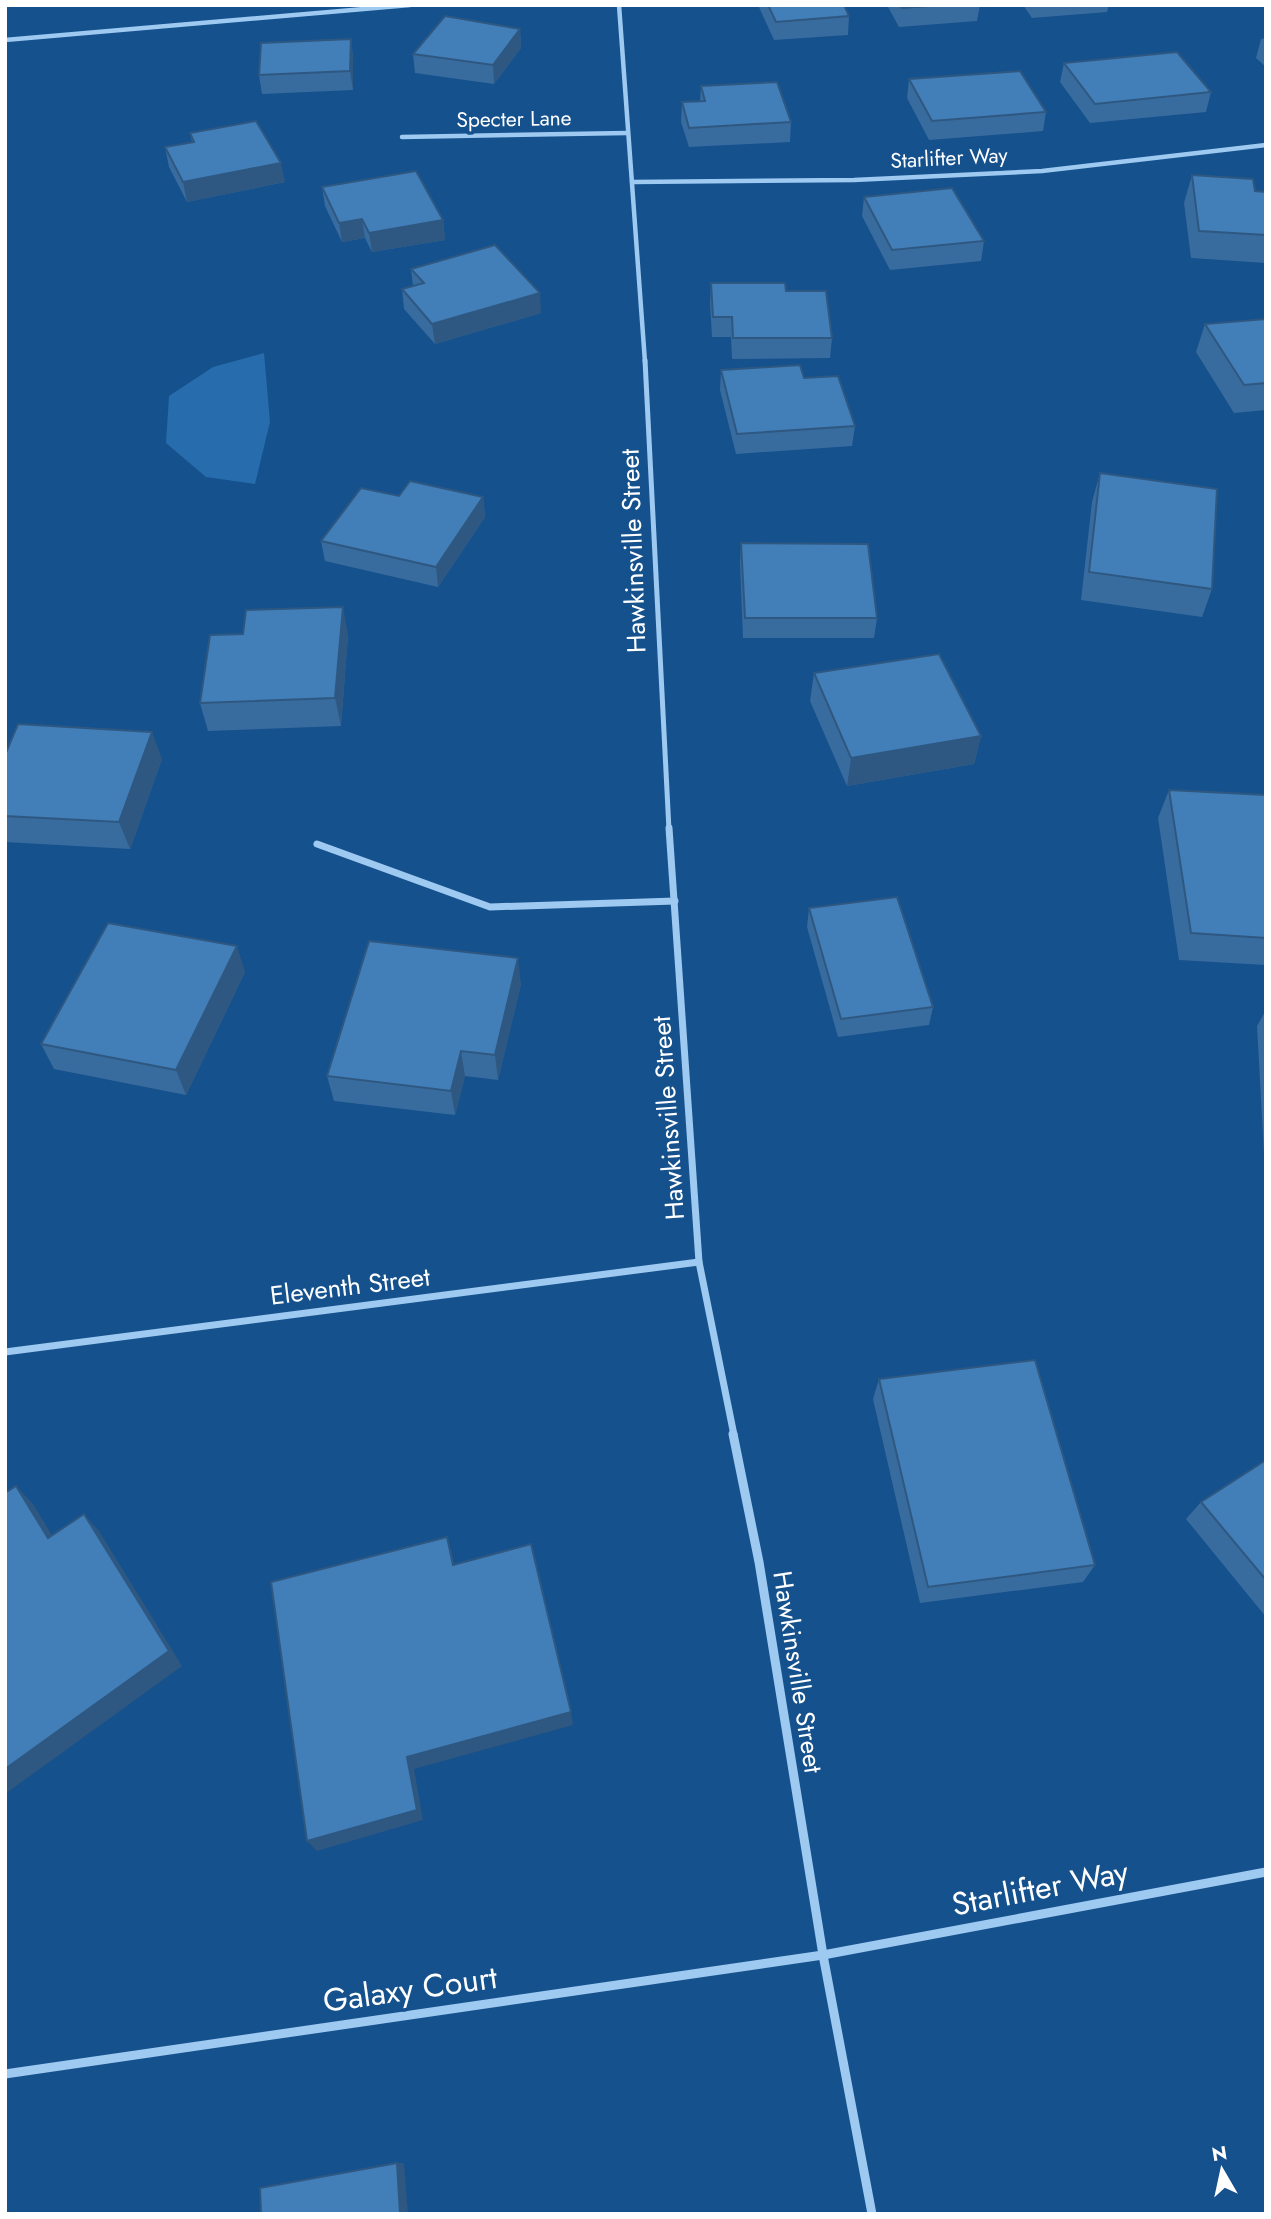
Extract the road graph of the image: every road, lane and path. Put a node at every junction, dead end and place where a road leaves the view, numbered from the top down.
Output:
1 (410, 5) edge
2 (619, 5) edge
3 (5, 40) edge
4 (627, 133) junction
5 (402, 137) dead end
6 (1266, 145) edge
7 (632, 182) junction
8 (317, 844) dead end
9 (675, 901) junction
10 (699, 1262) junction
11 (5, 1352) edge
12 (1266, 1872) edge
13 (823, 1955) junction
14 (5, 2074) edge
15 (872, 2214) edge

1 - 3 street
2 - 4 street, Hawkinsville Street
4 - 5 street, Specter Lane
4 - 7 street, Hawkinsville Street
6 - 7 street, Starlifter Way
7 - 9 street, Hawkinsville Street
8 - 9 street
9 - 10 street, Hawkinsville Street
10 - 11 street, Eleventh Street
10 - 13 street, Hawkinsville Street
12 - 13 street, Starlifter Way
13 - 14 street, Galaxy Court
13 - 15 street, Hawkinsville Street

